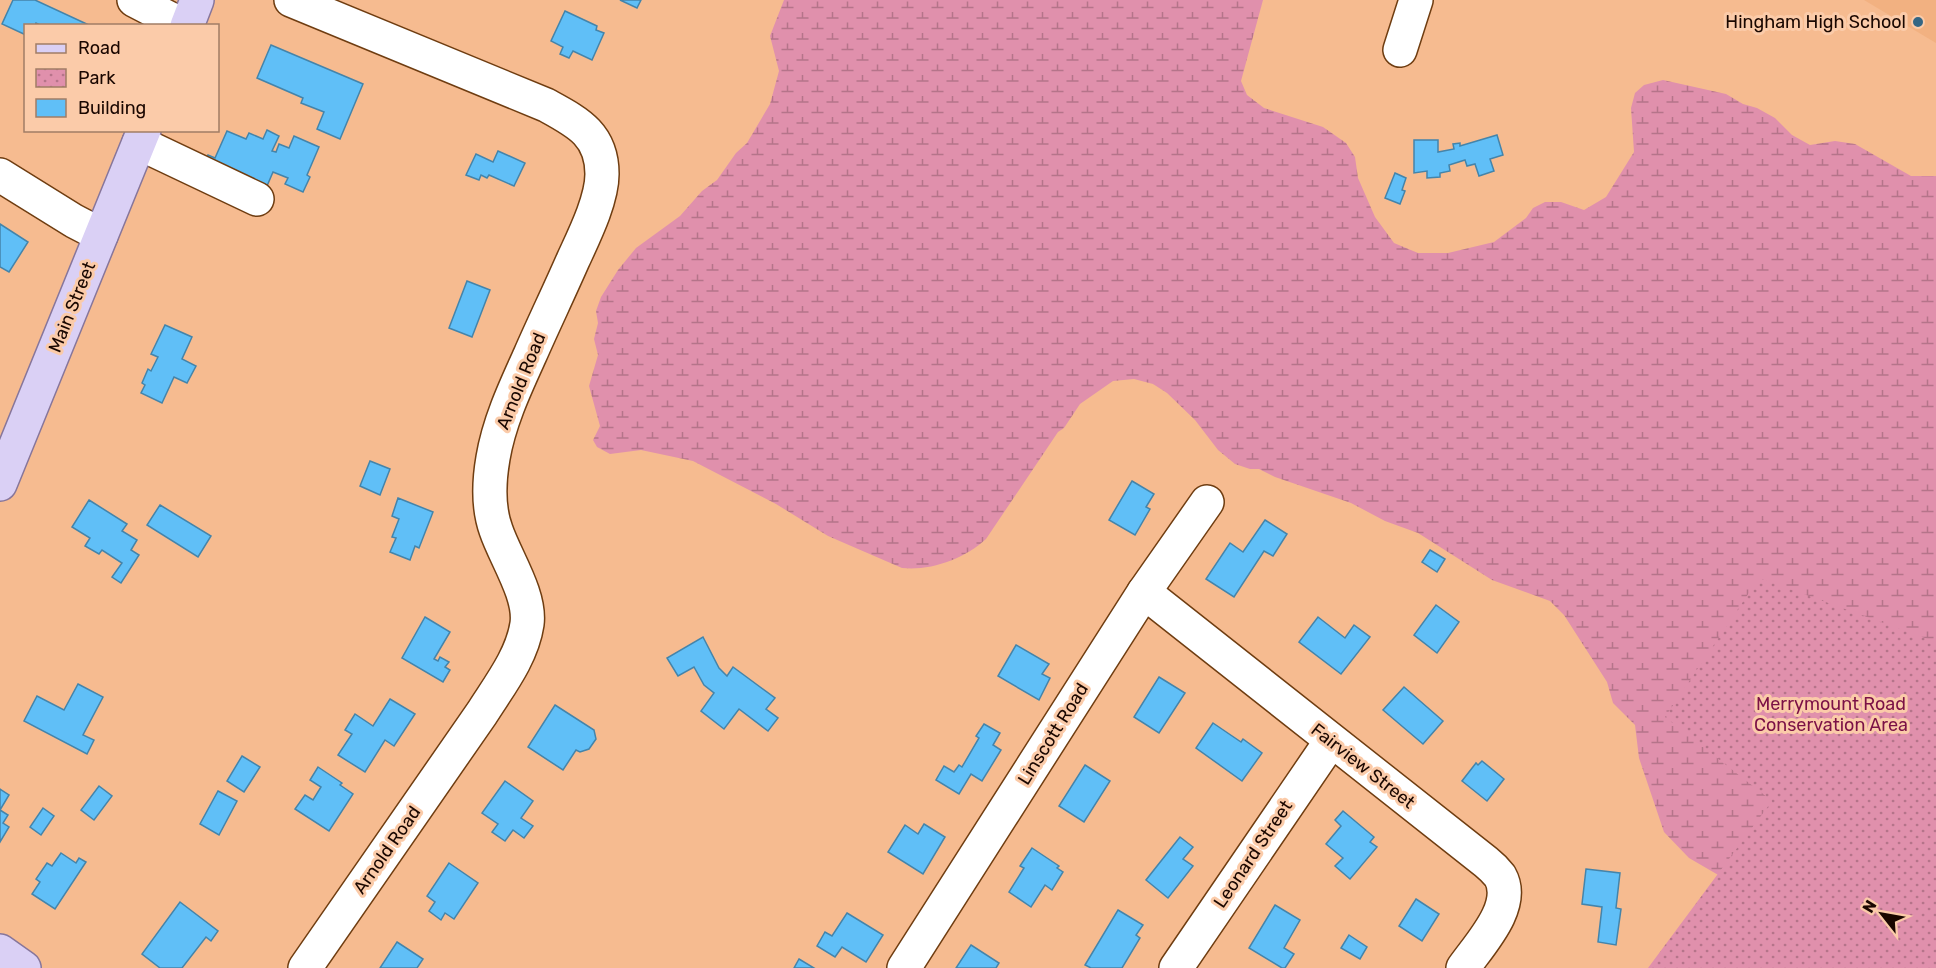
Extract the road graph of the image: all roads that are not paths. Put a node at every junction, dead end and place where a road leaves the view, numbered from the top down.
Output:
1 (134, 0) edge
2 (197, 0) edge
3 (291, 0) edge
4 (1416, 0) edge
5 (181, 24) edge
6 (186, 24) edge
7 (1400, 50) dead end
8 (141, 137) edge
9 (0, 175) edge
10 (256, 199) dead end
11 (101, 235) junction
12 (7, 446) edge
13 (0, 484) edge
14 (1206, 502) dead end
15 (1144, 592) junction
16 (1331, 741) junction
17 (0, 951) edge
18 (24, 968) edge
19 (305, 968) edge
20 (904, 968) edge
21 (1176, 968) edge
22 (1463, 968) edge

1 - 5 street
2 - 6 main road
3 - 19 street, Arnold Road
4 - 7 street
8 - 10 street
8 - 11 main road, Main Street
9 - 11 street
11 - 12 main road, Main Street
12 - 13 main road, Main Street
14 - 15 street, Linscott Road
15 - 16 street, Fairview Street
15 - 20 street, Linscott Road
16 - 21 street, Leonard Street
16 - 22 street, Fairview Street
17 - 18 main road

